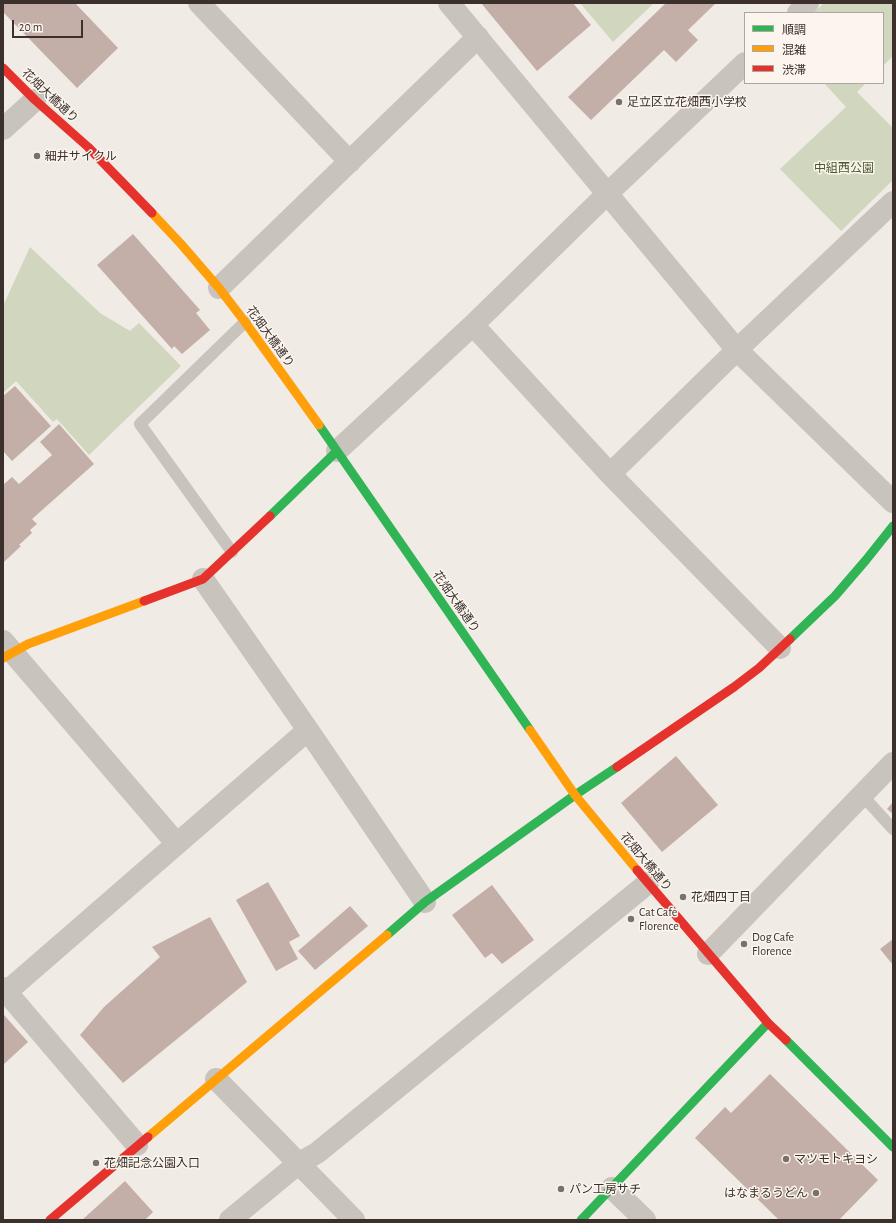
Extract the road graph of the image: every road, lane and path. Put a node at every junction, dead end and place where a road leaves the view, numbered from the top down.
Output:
1 (449, 3) edge
2 (808, 3) edge
3 (211, 7) edge
4 (799, 12) edge
5 (478, 37) junction
6 (744, 64) edge
7 (3, 68) edge
8 (35, 100) junction
9 (3, 129) edge
10 (350, 162) junction
11 (607, 194) junction
12 (893, 202) edge
13 (219, 288) junction
14 (245, 322) junction
15 (473, 325) junction
16 (737, 350) junction
17 (337, 452) junction
18 (610, 474) junction
19 (893, 502) edge
20 (893, 526) edge
21 (232, 552) junction
22 (203, 579) junction
23 (780, 648) junction
24 (6, 650) edge
25 (308, 730) junction
26 (893, 763) edge
27 (575, 795) junction
28 (862, 795) junction
29 (893, 829) edge
30 (176, 844) junction
31 (648, 883) junction
32 (425, 902) junction
33 (708, 954) junction
34 (4, 992) edge
35 (768, 1023) junction
36 (216, 1079) junction
37 (137, 1145) junction
38 (893, 1147) edge
39 (299, 1163) junction
40 (612, 1188) junction
41 (50, 1220) edge
42 (230, 1220) edge
43 (354, 1220) edge
44 (581, 1220) edge
45 (645, 1220) edge

1 - 5 street
2 - 4 street
3 - 10 street
5 - 10 street
5 - 11 street
6 - 11 street
7 - 8 street, 花畑大橋通り
8 - 9 street
8 - 13 street, 花畑大橋通り
10 - 13 street
11 - 15 street
11 - 16 street
12 - 16 street
13 - 14 street, 花畑大橋通り
14 - 17 street, 花畑大橋通り
14 - 21 lane
15 - 17 street
15 - 18 street
16 - 18 street
16 - 19 street
17 - 21 street
17 - 27 street, 花畑大橋通り
18 - 23 street
20 - 23 street
21 - 22 street
22 - 24 street
22 - 25 street
23 - 27 street
24 - 30 street
25 - 30 street
25 - 32 street
26 - 28 street
27 - 31 street, 花畑大橋通り
27 - 32 street
28 - 29 lane
28 - 33 street
30 - 34 street
31 - 33 street, 花畑大橋通り
31 - 39 street
32 - 36 street
33 - 35 street, 花畑大橋通り
34 - 37 street
35 - 38 street, 花畑大橋通り
35 - 40 street
36 - 37 street
36 - 39 street
37 - 41 street
39 - 42 street
39 - 43 street
40 - 44 street
40 - 45 street

